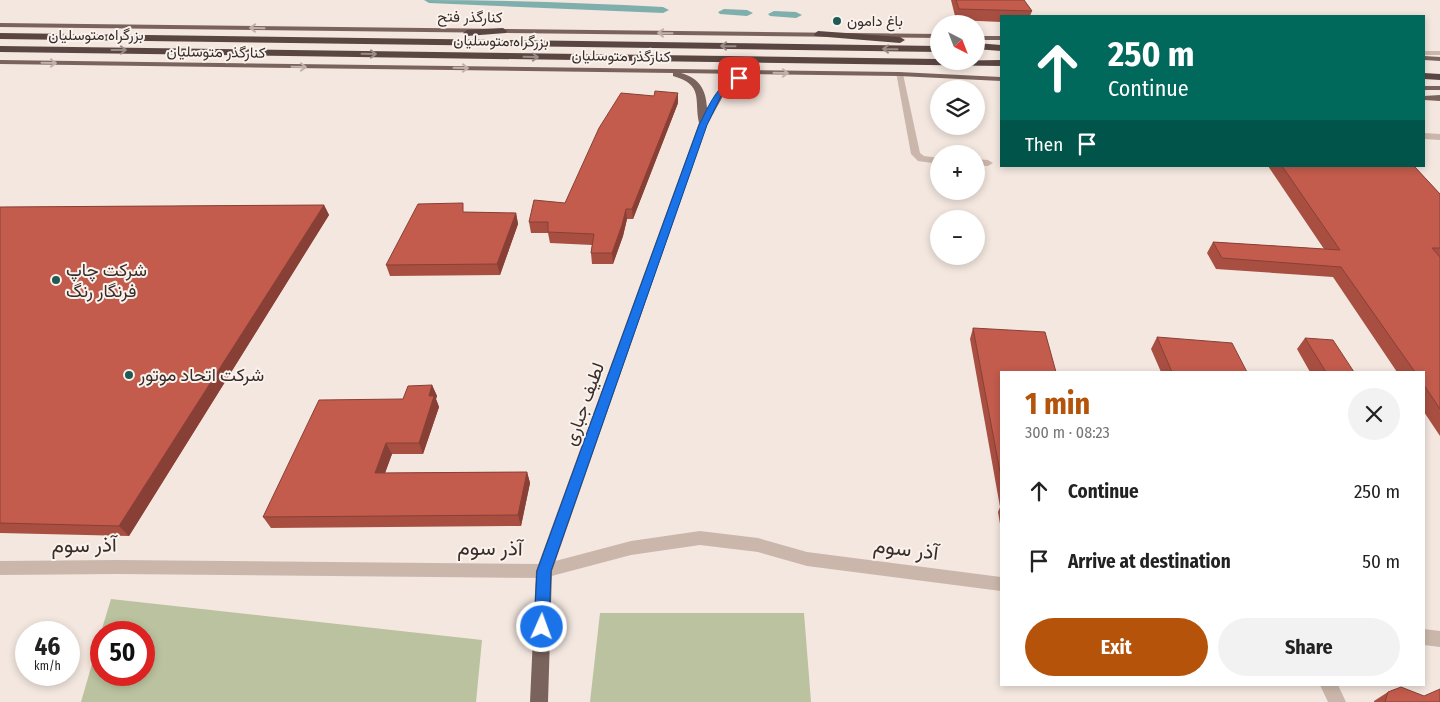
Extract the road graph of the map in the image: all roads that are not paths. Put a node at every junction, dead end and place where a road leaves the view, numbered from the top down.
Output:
1 (0, 25) edge
2 (503, 31) junction
3 (818, 34) junction
4 (0, 36) edge
5 (930, 36) edge
6 (985, 38) edge
7 (1000, 38) edge
8 (242, 39) junction
9 (930, 42) edge
10 (985, 47) edge
11 (1000, 49) edge
12 (1000, 49) edge
13 (0, 50) edge
14 (930, 50) edge
15 (985, 50) edge
16 (1425, 53) edge
17 (1440, 53) edge
18 (1425, 58) edge
19 (1440, 59) edge
20 (710, 60) junction
21 (0, 62) edge
22 (1000, 63) edge
23 (1425, 68) edge
24 (1440, 68) edge
25 (656, 70) junction
26 (1000, 70) edge
27 (749, 73) junction
28 (899, 74) junction
29 (1425, 76) edge
30 (1440, 77) edge
31 (1000, 79) edge
32 (1425, 88) edge
33 (1440, 88) edge
34 (1425, 98) edge
35 (1440, 98) edge
36 (703, 125) junction
37 (1425, 136) edge
38 (1440, 137) edge
39 (930, 160) edge
40 (985, 163) edge
41 (988, 163) dead end
42 (0, 568) edge
43 (544, 571) junction
44 (1000, 584) edge
45 (1425, 637) edge
46 (1440, 639) edge
47 (1329, 686) edge
48 (539, 702) edge
49 (1337, 702) edge

2 -> 1 main road, کنارگذر فتح
3 -> 2 main road, کنارگذر فتح
2 - 8 highway
3 - 5 main road, کنارگذر فتح
3 - 9 highway
4 - 8 highway, بزرگراه متوسلیان
6 - 7 main road
14 -> 8 highway, بزرگراه متوسلیان
10 - 11 highway
12 - 15 highway
13 -> 20 highway, بزرگراه متوسلیان
16 - 17 street
18 - 19 main road
20 - 22 highway, بزرگراه متوسلیان
20 - 26 highway
21 -> 25 main road, کنارگذر متوسلیان
23 - 24 highway
25 - 27 main road, کنارگذر متوسلیان
25 - 36 main road
27 -> 28 main road, کنارگذر متوسلیان
27 - 36 main road
28 - 31 main road, کنارگذر متوسلیان
28 - 39 street
29 - 30 highway
32 - 33 main road
34 - 35 main road
36 - 43 main road, لطیف جباری
37 - 38 street
40 - 41 street
42 - 43 street, آذر سوم
43 - 44 street, آذر سوم
43 - 48 main road, لطیف جباری
45 - 46 street
47 - 49 street

